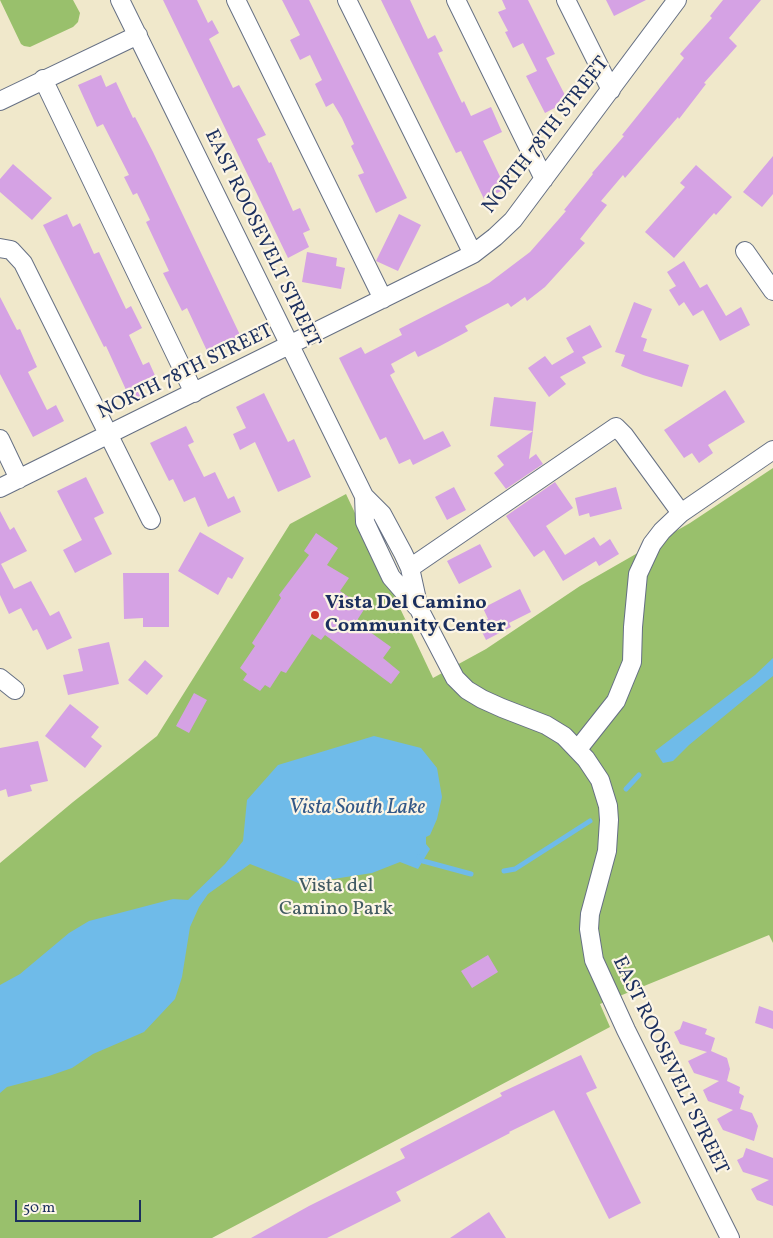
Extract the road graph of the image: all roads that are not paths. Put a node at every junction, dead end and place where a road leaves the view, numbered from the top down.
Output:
1 (120, 0) edge
2 (236, 0) edge
3 (347, 0) edge
4 (456, 0) edge
5 (566, 0) edge
6 (677, 0) edge
7 (138, 35) junction
8 (43, 79) junction
9 (611, 90) junction
10 (0, 101) edge
11 (544, 178) junction
12 (6, 249) edge
13 (745, 251) dead end
14 (472, 254) junction
15 (773, 291) edge
16 (383, 299) junction
17 (290, 346) junction
18 (194, 393) junction
19 (109, 434) junction
20 (0, 439) edge
21 (773, 450) edge
22 (19, 479) junction
23 (0, 488) edge
24 (364, 496) junction
25 (681, 513) junction
26 (151, 520) dead end
27 (410, 568) junction
28 (420, 609) junction
29 (0, 678) edge
30 (16, 690) dead end
31 (578, 749) junction
32 (730, 1238) edge

1 - 7 street, EAST ROOSEVELT STREET
2 - 16 street
3 - 14 street
4 - 11 street
5 - 9 street
6 - 9 street, NORTH 78TH STREET
7 - 8 street
7 - 17 street, EAST ROOSEVELT STREET
8 - 10 street
8 - 18 street
9 - 11 street, NORTH 78TH STREET
11 - 14 street, NORTH 78TH STREET
12 - 19 street
13 - 15 street
14 - 16 street, NORTH 78TH STREET
16 - 17 street, NORTH 78TH STREET
17 - 18 street, NORTH 78TH STREET
17 - 24 street, EAST ROOSEVELT STREET
18 - 19 street, NORTH 78TH STREET
19 - 22 street, NORTH 78TH STREET
19 - 26 street
20 - 22 street
21 - 25 street
22 - 23 street, NORTH 78TH STREET
24 - 27 street, EAST ROOSEVELT STREET
24 - 28 street, EAST ROOSEVELT STREET
25 - 27 street
25 - 31 street
27 - 28 street, EAST ROOSEVELT STREET
28 - 31 street, EAST ROOSEVELT STREET
29 - 30 street
31 - 32 street, EAST ROOSEVELT STREET

